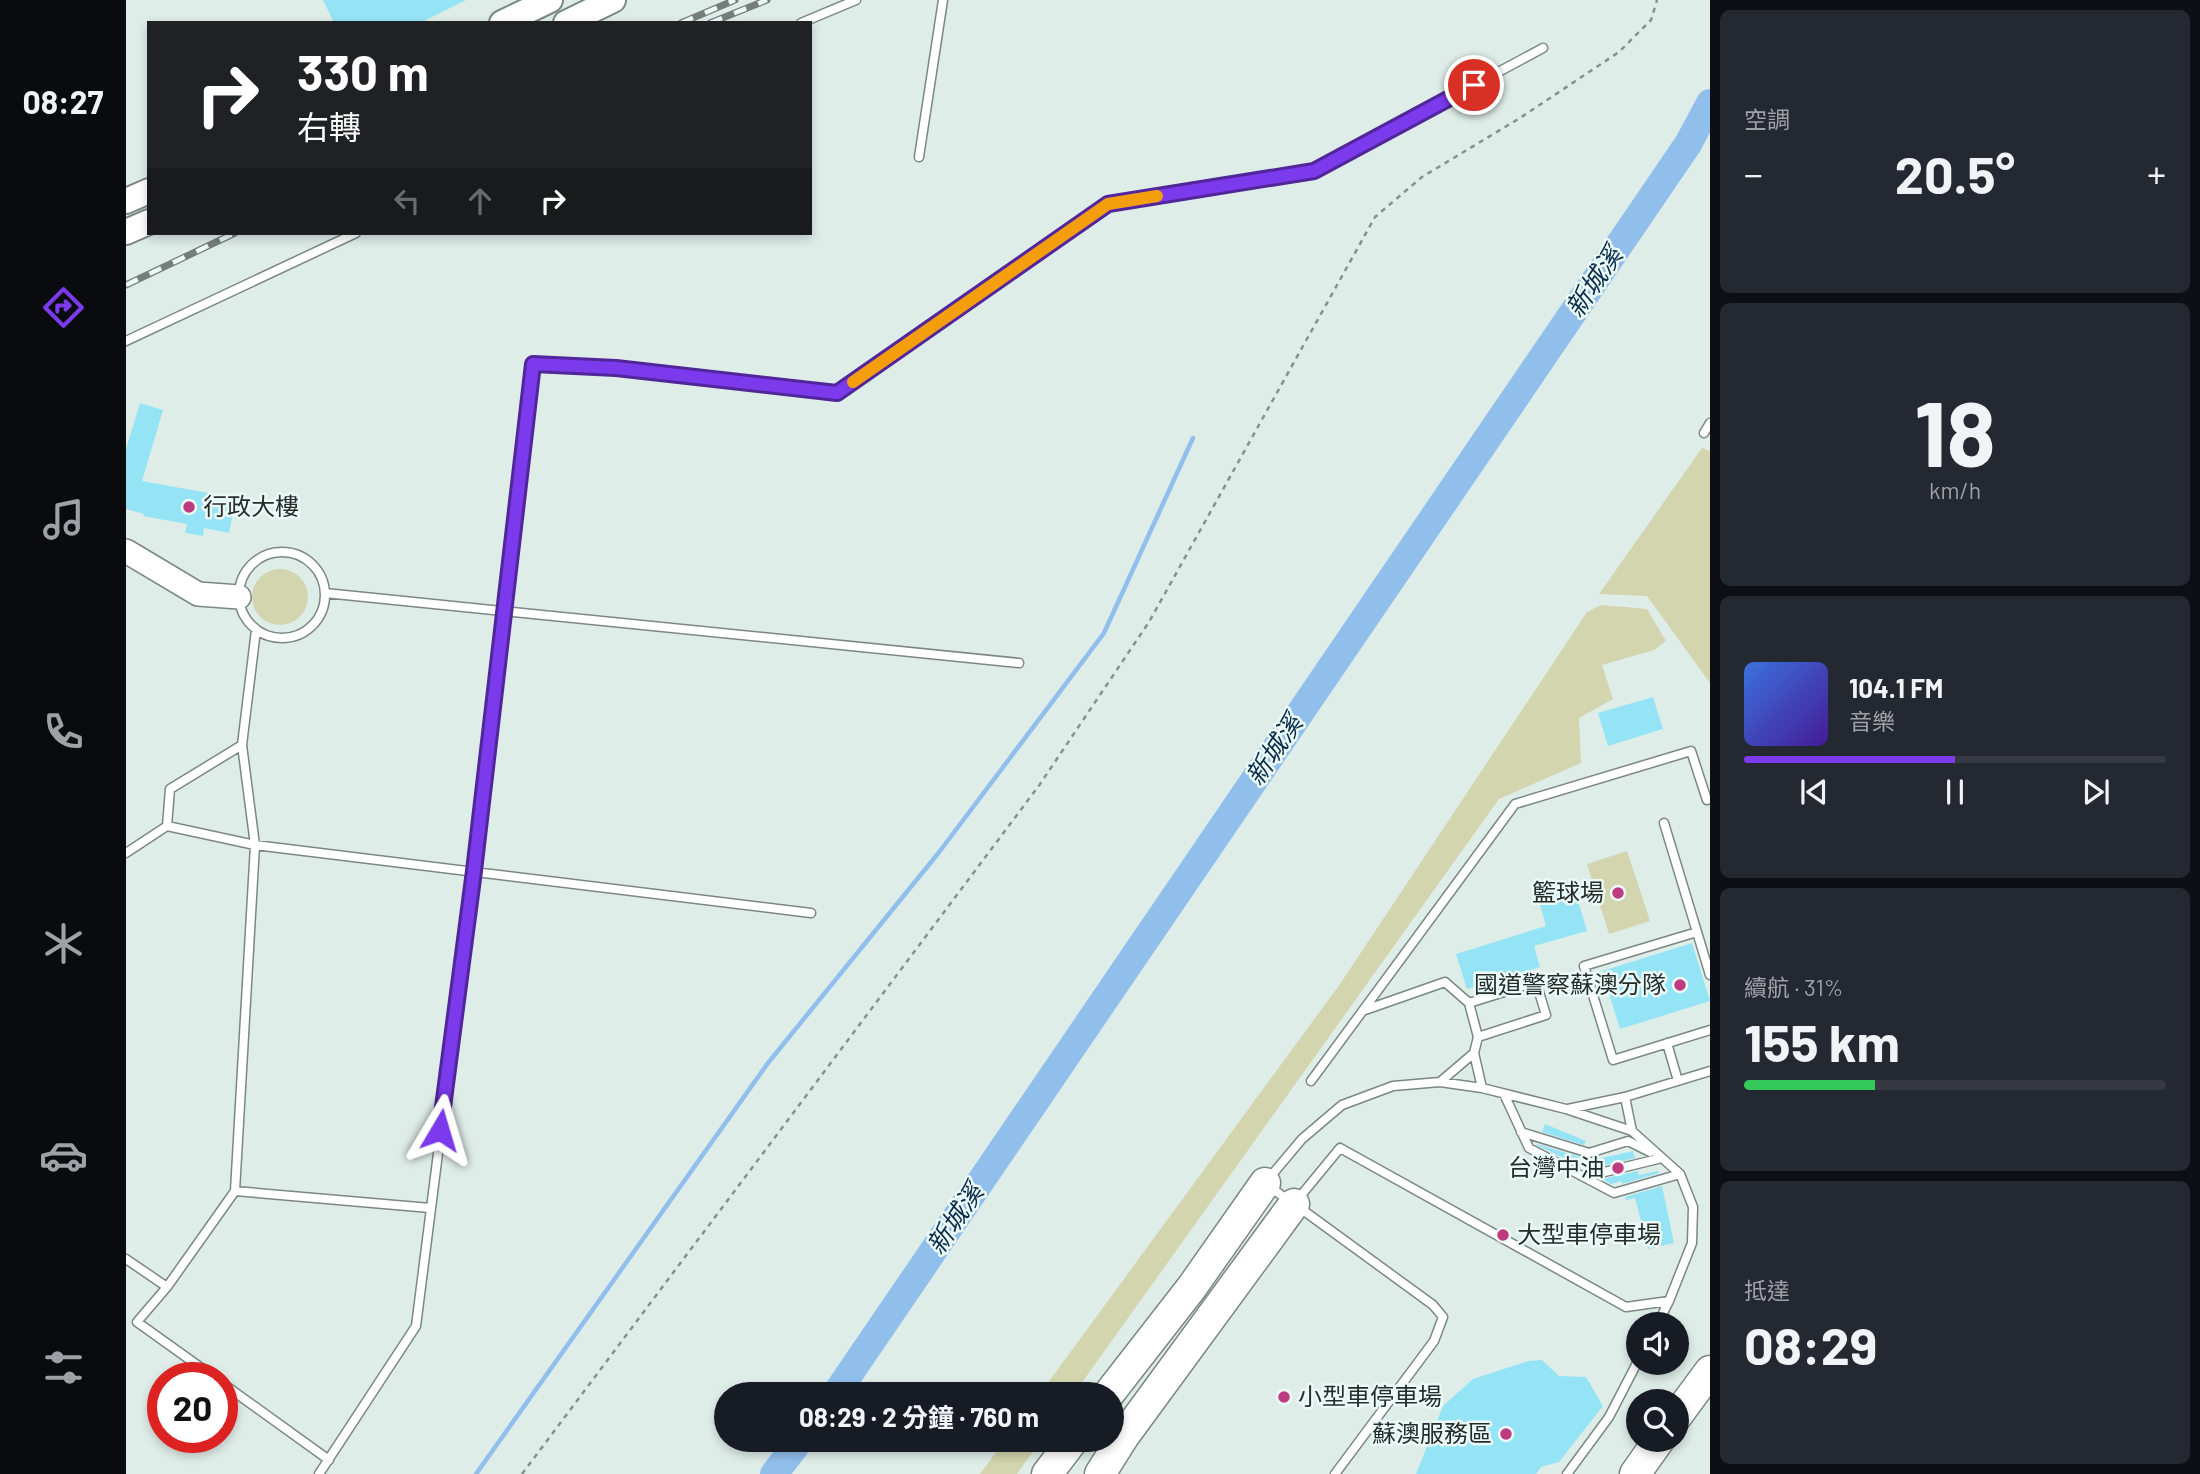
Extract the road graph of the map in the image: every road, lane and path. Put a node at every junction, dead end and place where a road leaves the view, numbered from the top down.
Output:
1 (550, 0) edge
2 (613, 0) edge
3 (856, 0) edge
4 (943, 0) edge
5 (1657, 0) edge
6 (506, 21) edge
7 (570, 21) edge
8 (806, 21) edge
9 (1543, 48) dead end
10 (919, 157) dead end
11 (147, 192) edge
12 (126, 201) edge
13 (147, 223) edge
14 (126, 232) edge
15 (352, 235) edge
16 (126, 341) edge
17 (1710, 423) edge
18 (1704, 433) dead end
19 (126, 551) edge
20 (325, 593) junction
21 (239, 597) junction
22 (504, 611) junction
23 (256, 630) junction
24 (1019, 663) dead end
25 (242, 745) junction
26 (1709, 802) edge
27 (1664, 823) dead end
28 (167, 826) junction
29 (255, 845) junction
30 (126, 853) edge
31 (474, 871) junction
32 (811, 913) dead end
33 (1696, 932) junction
34 (1710, 975) edge
35 (1469, 1003) junction
36 (1365, 1010) junction
37 (1710, 1030) edge
38 (1478, 1037) junction
39 (1667, 1043) junction
40 (1474, 1053) junction
41 (1710, 1071) edge
42 (1311, 1081) dead end
43 (1678, 1081) junction
44 (1440, 1082) junction
45 (1482, 1088) junction
46 (1504, 1094) junction
47 (1625, 1097) junction
48 (1566, 1109) junction
49 (1632, 1131) junction
50 (1521, 1132) junction
51 (1662, 1158) junction
52 (1680, 1174) junction
53 (1584, 1177) junction
54 (1265, 1183) junction
55 (235, 1191) junction
56 (1294, 1204) junction
57 (430, 1208) junction
58 (126, 1259) edge
59 (167, 1287) junction
60 (1192, 1287) junction
61 (1669, 1301) junction
62 (1664, 1312) edge
63 (193, 1362) edge
64 (1710, 1371) edge
65 (1631, 1375) edge
66 (1118, 1382) edge
67 (238, 1395) edge
68 (1689, 1399) edge
69 (1124, 1409) edge
70 (1124, 1416) edge
71 (1064, 1452) edge
72 (1095, 1452) edge
73 (1106, 1452) edge
74 (1109, 1452) edge
75 (1651, 1452) edge
76 (329, 1460) junction
77 (319, 1474) edge
78 (522, 1474) edge
79 (1047, 1474) edge
80 (1078, 1474) edge
81 (1100, 1474) edge
82 (1107, 1474) edge
83 (1335, 1474) edge
84 (1567, 1474) edge
85 (1635, 1474) edge

1 - 6 main road
2 - 7 main road
3 - 8 lane
4 - 10 lane
5 - 78 path
9 - 22 lane
11 - 12 main road
13 - 14 main road
15 - 16 lane
17 - 18 lane
19 - 21 street
20 - 21 lane
20 - 22 lane
20 - 23 lane
21 - 23 lane
22 - 24 lane
22 - 31 lane
23 - 25 lane
25 - 28 lane
25 - 29 lane
26 - 36 lane
27 - 33 lane
28 - 29 lane
28 - 30 lane
29 - 31 lane
29 - 55 lane
31 - 32 lane
31 - 57 lane
33 - 34 lane
33 - 39 lane
35 - 36 lane
35 - 38 lane
35 - 38 lane
36 - 42 lane
37 - 39 lane
38 - 40 lane
39 - 43 lane
40 - 44 lane
40 - 45 lane
41 - 43 lane
43 - 47 lane
44 - 45 lane
44 - 54 lane
45 - 46 lane
46 - 48 lane
46 - 50 lane
47 - 48 lane
47 - 49 lane
48 - 49 lane
49 - 51 lane
50 - 51 lane
50 - 53 lane
51 - 52 lane
51 - 53 lane
52 - 53 lane
52 - 61 lane
54 - 56 lane
54 - 60 highway
55 - 57 lane
55 - 59 lane
56 - 61 lane
56 - 70 highway
56 - 83 lane
57 - 76 lane
58 - 59 lane
59 - 63 lane
60 - 66 highway
60 - 69 highway
61 - 62 lane
64 - 68 highway
65 - 84 lane
67 - 76 lane
71 - 79 highway
72 - 80 highway
73 - 81 highway
74 - 82 highway
75 - 85 highway
76 - 77 lane

